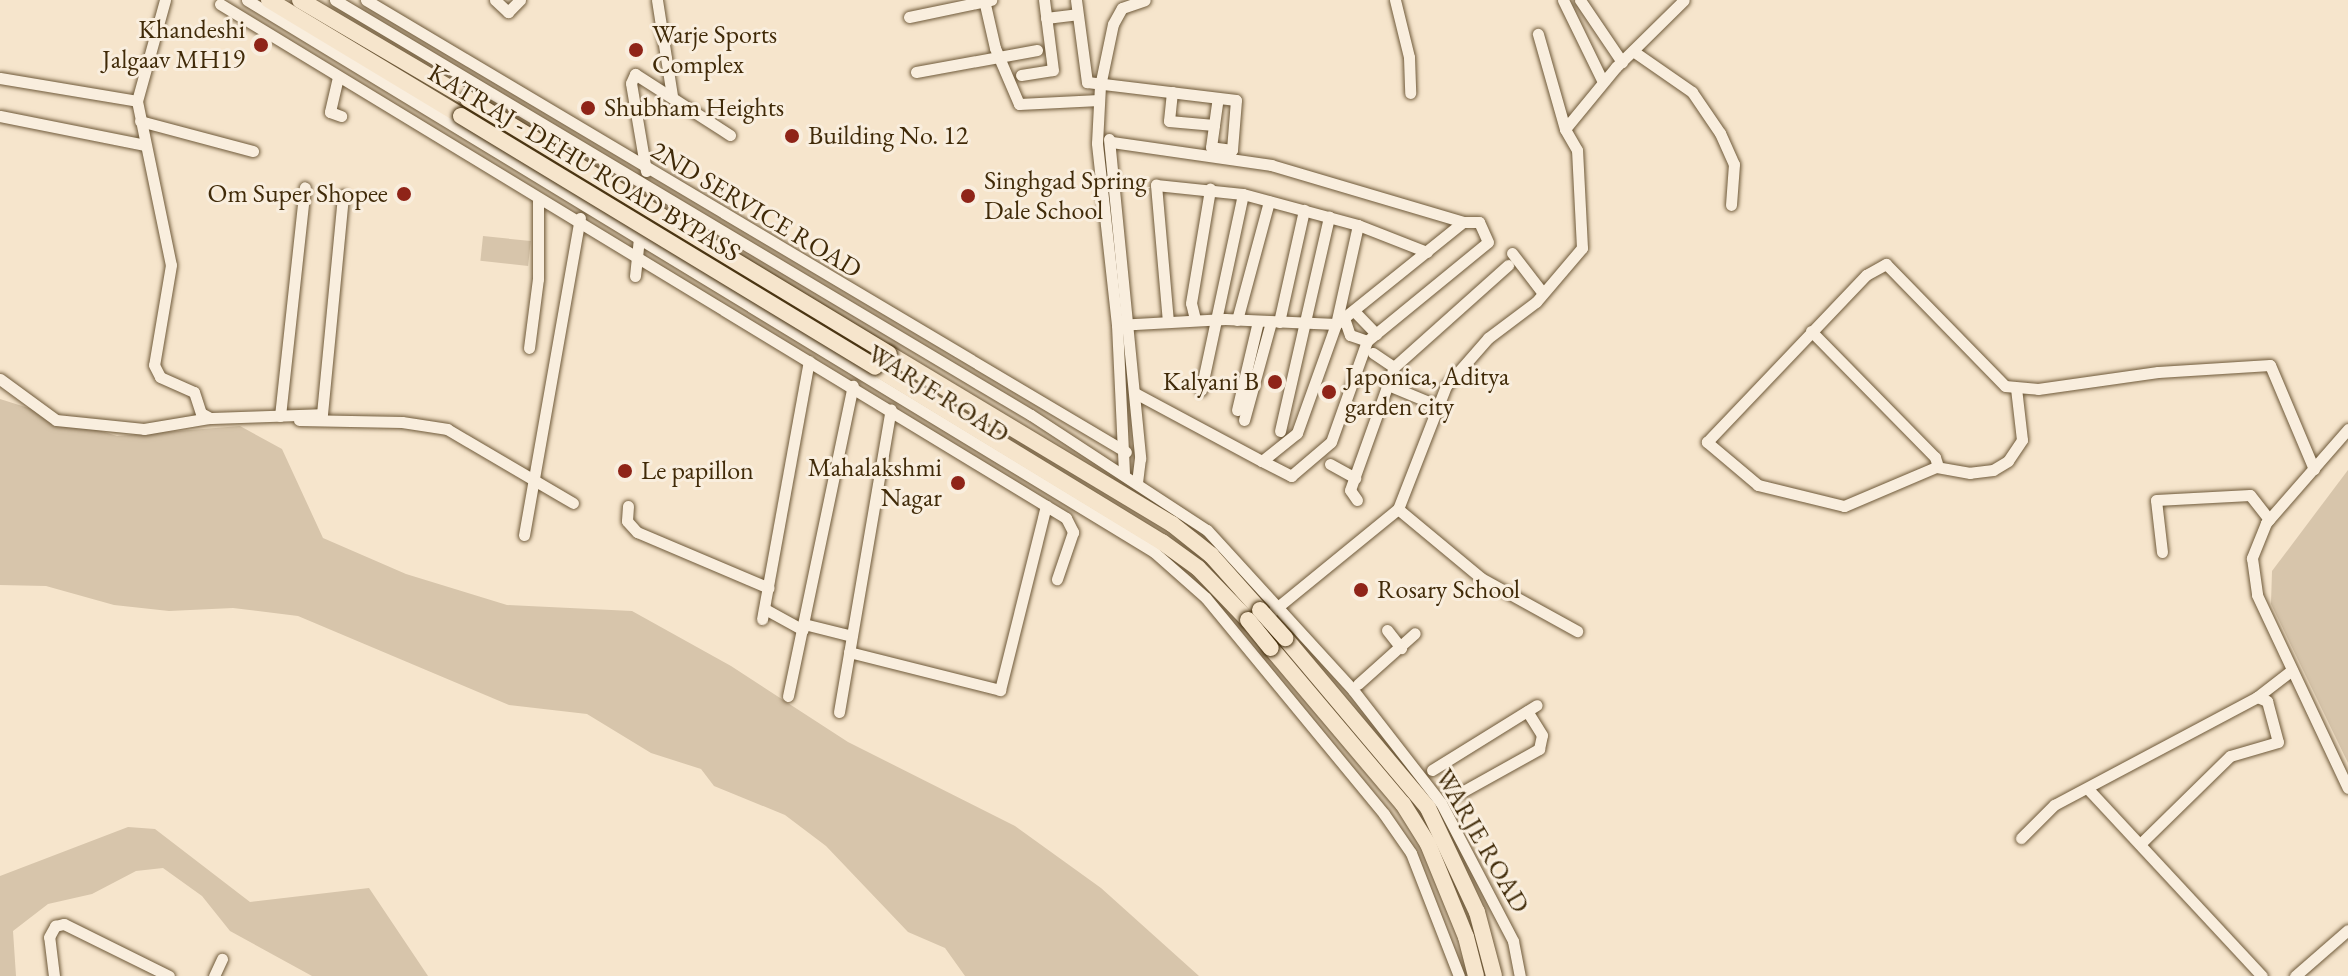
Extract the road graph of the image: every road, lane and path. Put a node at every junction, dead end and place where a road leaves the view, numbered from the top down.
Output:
1 (165, 0) edge
2 (247, 0) edge
3 (269, 0) edge
4 (300, 0) edge
5 (366, 0) edge
6 (495, 0) edge
7 (520, 0) edge
8 (657, 0) edge
9 (1044, 0) edge
10 (1076, 0) edge
11 (1143, 0) edge
12 (1395, 0) edge
13 (1563, 0) edge
14 (1580, 0) edge
15 (1684, 0) edge
16 (338, 1) edge
17 (987, 1) edge
18 (220, 4) dead end
19 (1077, 14) junction
20 (909, 17) dead end
21 (1046, 18) junction
22 (1538, 34) dead end
23 (1633, 51) junction
24 (999, 58) junction
25 (1622, 62) junction
26 (621, 72) dead end
27 (916, 72) dead end
28 (1040, 73) junction
29 (635, 74) junction
30 (1021, 75) dead end
31 (338, 77) junction
32 (0, 78) edge
33 (1603, 82) junction
34 (1100, 86) junction
35 (1172, 92) junction
36 (1410, 93) dead end
37 (672, 96) junction
38 (1218, 98) junction
39 (1099, 100) junction
40 (137, 101) junction
41 (421, 107) junction
42 (0, 116) edge
43 (341, 116) dead end
44 (140, 121) junction
45 (1214, 125) junction
46 (419, 126) junction
47 (1102, 129) junction
48 (1565, 129) junction
49 (465, 135) junction
50 (730, 135) dead end
51 (1112, 142) junction
52 (145, 145) junction
53 (253, 151) dead end
54 (462, 155) junction
55 (646, 169) junction
56 (643, 186) junction
57 (305, 187) dead end
58 (1210, 189) junction
59 (1243, 194) junction
60 (343, 195) dead end
61 (538, 199) junction
62 (1269, 201) junction
63 (582, 205) junction
64 (1731, 205) dead end
65 (1304, 210) junction
66 (1329, 217) junction
67 (1463, 222) junction
68 (579, 223) junction
69 (1358, 225) junction
70 (622, 230) junction
71 (639, 240) junction
72 (1427, 252) junction
73 (634, 255) junction
74 (635, 276) dead end
75 (1542, 292) junction
76 (1345, 318) junction
77 (1195, 319) junction
78 (1219, 319) junction
79 (1237, 320) junction
80 (774, 322) junction
81 (1168, 322) junction
82 (1269, 322) junction
83 (1307, 325) junction
84 (1123, 326) junction
85 (1811, 331) junction
86 (769, 337) junction
87 (1372, 338) junction
88 (529, 348) dead end
89 (1373, 353) dead end
90 (809, 361) junction
91 (1394, 367) junction
92 (0, 379) edge
93 (1388, 385) junction
94 (853, 386) junction
95 (1011, 388) junction
96 (2016, 388) junction
97 (1201, 390) dead end
98 (1139, 395) junction
99 (1012, 404) junction
100 (1436, 405) junction
101 (891, 409) junction
102 (1240, 415) dead end
103 (286, 416) junction
104 (210, 418) junction
105 (2348, 429) edge
106 (1280, 431) dead end
107 (1126, 452) junction
108 (1262, 461) junction
109 (1330, 464) dead end
110 (1938, 467) junction
111 (2314, 469) junction
112 (1124, 473) junction
113 (535, 478) junction
114 (1355, 478) junction
115 (1137, 483) junction
116 (1357, 500) dead end
117 (573, 503) dead end
118 (628, 506) dead end
119 (1046, 506) junction
120 (1398, 509) junction
121 (2269, 519) junction
122 (524, 535) dead end
123 (2162, 552) dead end
124 (1057, 579) dead end
125 (769, 588) junction
126 (1282, 610) junction
127 (1254, 615) junction
128 (804, 627) junction
129 (1387, 630) dead end
130 (1577, 631) dead end
131 (1415, 633) dead end
132 (852, 636) junction
133 (1240, 639) junction
134 (1278, 643) junction
135 (1401, 648) junction
136 (1250, 650) junction
137 (849, 652) junction
138 (2292, 670) junction
139 (1358, 684) dead end
140 (788, 696) dead end
141 (2257, 697) junction
142 (839, 712) dead end
143 (1432, 770) dead end
144 (2348, 788) edge
145 (2089, 790) junction
146 (1451, 798) dead end
147 (2021, 838) dead end
148 (2140, 844) junction
149 (2348, 930) edge
150 (222, 959) dead end
151 (1454, 959) junction
152 (1441, 967) dead end
153 (54, 976) edge
154 (169, 976) edge
155 (214, 976) edge
156 (1459, 976) edge
157 (1476, 976) edge
158 (1494, 976) edge
159 (1520, 976) edge
160 (2262, 976) edge
161 (2295, 976) edge

1 - 40 street
2 - 41 street, WARJE ROAD
3 - 127 highway, KATRAJ - DEHU ROAD BYPASS, bridge
4 - 127 highway, KATRAJ - DEHU ROAD BYPASS, bridge
5 - 55 street, 2ND SERVICE ROAD
6 - 7 street
8 - 37 street
9 - 21 street
10 - 19 street
11 - 34 street
12 - 36 street
13 - 33 street
14 - 25 street
15 - 23 street
16 - 56 street, WARJE ROAD
17 - 20 street
17 - 24 street
18 - 31 street
19 - 21 street
19 - 34 street
21 - 28 street
22 - 48 street
23 - 25 street
23 - 64 street
24 - 27 street
24 - 28 street
24 - 39 street
25 - 33 street
26 - 29 street
28 - 30 street
29 - 37 street
29 - 55 street
31 - 43 street
31 - 46 street
32 - 40 street
33 - 48 street
34 - 35 street
34 - 39 street
35 - 38 street
35 - 45 street
37 - 50 street
38 - 45 street
38 - 45 street
39 - 47 street
40 - 44 street
41 - 46 street
41 - 49 street, WARJE ROAD
42 - 52 street
44 - 52 street
44 - 53 street
46 - 54 street
47 - 51 street
47 - 84 street
48 - 75 street
49 - 54 street
49 - 63 street, WARJE ROAD
51 - 67 street
51 - 84 street
52 - 104 street
54 - 61 street
55 - 56 street
55 - 95 street, 2ND SERVICE ROAD
56 - 70 street
56 - 99 street, WARJE ROAD
57 - 103 street
58 - 59 street
58 - 77 street
58 - 81 street
59 - 62 street
59 - 78 street
60 - 103 street
61 - 68 street
61 - 88 street
62 - 65 street
62 - 79 street
63 - 68 street
63 - 70 street, WARJE ROAD
65 - 66 street
65 - 82 street
66 - 69 street
66 - 83 street
67 - 72 street
67 - 87 street
68 - 73 street
68 - 113 street
69 - 72 street
69 - 76 street
70 - 71 street, WARJE ROAD
71 - 73 street
71 - 80 street, WARJE ROAD
72 - 76 street
73 - 74 street
73 - 86 street
75 - 91 street
75 - 100 street
76 - 83 street
76 - 87 street
76 - 87 street
76 - 108 street
77 - 78 street
77 - 81 street
78 - 79 street
78 - 97 street
79 - 82 street
80 - 86 street
80 - 133 street, WARJE ROAD
81 - 84 street
82 - 83 street
82 - 102 street
83 - 106 street
84 - 98 street
84 - 107 street
85 - 96 street
85 - 110 street
85 - 110 street
86 - 90 street
87 - 108 street
89 - 91 street
90 - 94 street
90 - 125 street
91 - 93 street
92 - 104 street
93 - 100 street
93 - 114 street
94 - 101 street
94 - 128 street
95 - 99 street
95 - 107 street, 2ND SERVICE ROAD
96 - 110 street
96 - 111 street
98 - 108 street
98 - 115 street
99 - 112 street, WARJE ROAD
100 - 120 street
101 - 119 street
101 - 132 street
103 - 104 street
103 - 113 street
105 - 111 street
107 - 112 street
109 - 114 street
111 - 121 street
112 - 115 street, WARJE ROAD
113 - 117 street
113 - 122 street
114 - 116 street
115 - 126 street, WARJE ROAD
118 - 125 street
119 - 124 street
119 - 137 street
120 - 126 street
120 - 130 street
121 - 123 street
121 - 138 street
125 - 128 street
126 - 133 street
126 - 136 street
126 - 159 street, WARJE ROAD
127 - 134 highway, bridge
128 - 132 street
128 - 140 street
129 - 135 street
131 - 135 street
132 - 137 street
133 - 136 street, WARJE ROAD
134 - 157 highway
134 - 158 highway
135 - 139 street
136 - 151 street, WARJE ROAD
137 - 142 street
138 - 141 street
138 - 144 street
141 - 145 street
141 - 148 street
143 - 146 street
145 - 147 street
145 - 148 street
148 - 160 street
149 - 161 street
150 - 155 street
151 - 152 street
151 - 156 street, WARJE ROAD
153 - 154 street

